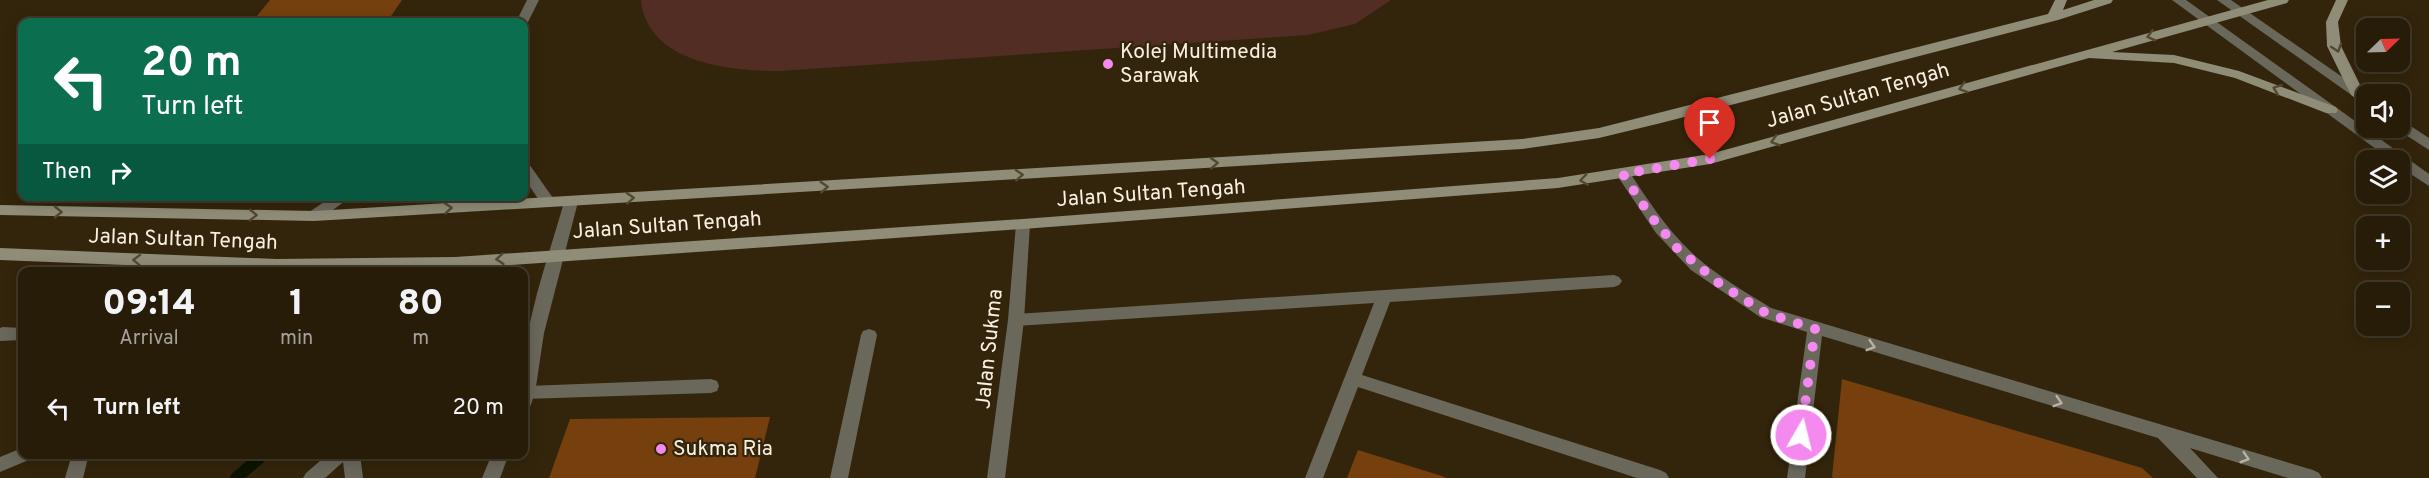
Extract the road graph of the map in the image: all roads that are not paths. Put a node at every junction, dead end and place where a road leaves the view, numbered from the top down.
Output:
1 (533, 0) edge
2 (2061, 0) edge
3 (2107, 0) edge
4 (2178, 0) edge
5 (2223, 0) edge
6 (2283, 0) edge
7 (2342, 0) edge
8 (2241, 12) junction
9 (2053, 17) junction
10 (524, 18) edge
11 (2207, 21) junction
12 (2079, 55) junction
13 (2356, 85) edge
14 (2356, 93) edge
15 (2331, 110) junction
16 (2410, 131) edge
17 (2429, 144) edge
18 (528, 174) edge
19 (1623, 174) junction
20 (2429, 181) edge
21 (337, 201) edge
22 (548, 202) junction
23 (571, 202) junction
24 (0, 210) edge
25 (314, 216) junction
26 (1023, 224) junction
27 (0, 254) edge
28 (558, 254) junction
29 (1614, 281) dead end
30 (1384, 298) junction
31 (1016, 320) junction
32 (1815, 329) junction
33 (18, 334) edge
34 (530, 334) edge
35 (0, 335) edge
36 (869, 335) dead end
37 (528, 359) edge
38 (1354, 380) junction
39 (711, 386) dead end
40 (528, 397) edge
41 (2163, 433) junction
42 (18, 457) edge
43 (80, 459) edge
44 (335, 459) edge
45 (352, 459) edge
46 (499, 459) edge
47 (0, 465) edge
48 (74, 478) edge
49 (312, 478) edge
50 (354, 478) edge
51 (491, 478) edge
52 (839, 478) edge
53 (996, 478) edge
54 (1314, 478) edge
55 (1660, 478) edge
56 (1796, 478) edge
57 (2209, 478) edge
58 (2313, 478) edge

1 - 10 street
2 - 9 main road
3 - 9 main road, Jalan Sultan Tengah
4 - 11 street
5 - 8 street
6 - 8 main road, Jalan Sultan Tengah
7 -> 13 main road
8 - 11 main road, Jalan Sultan Tengah
8 - 14 street
23 -> 9 main road, Jalan Sultan Tengah
11 -> 12 main road, Jalan Sultan Tengah
11 - 15 street
15 -> 12 main road
12 -> 19 main road, Jalan Sultan Tengah
15 - 20 street
16 - 17 street
18 - 22 street
19 -> 26 main road, Jalan Sultan Tengah
19 - 32 street
21 - 25 street
22 - 23 main road, Jalan Sultan Tengah
25 -> 22 main road, Jalan Sultan Tengah
23 - 28 street
24 -> 25 main road, Jalan Sultan Tengah
26 - 28 main road, Jalan Sultan Tengah
26 - 31 street, Jalan Sukma
28 -> 27 main road, Jalan Sultan Tengah
28 - 34 street
29 - 30 street
30 - 31 street
30 - 38 street
31 - 53 street, Jalan Sukma
32 -> 41 street
32 - 56 street
33 - 35 street
34 - 37 street
36 - 52 street
38 - 54 street
38 - 55 street
39 - 40 street
41 - 57 street
41 -> 58 street
42 - 47 street
43 - 48 street
44 - 49 street
45 - 50 street
46 - 51 street

